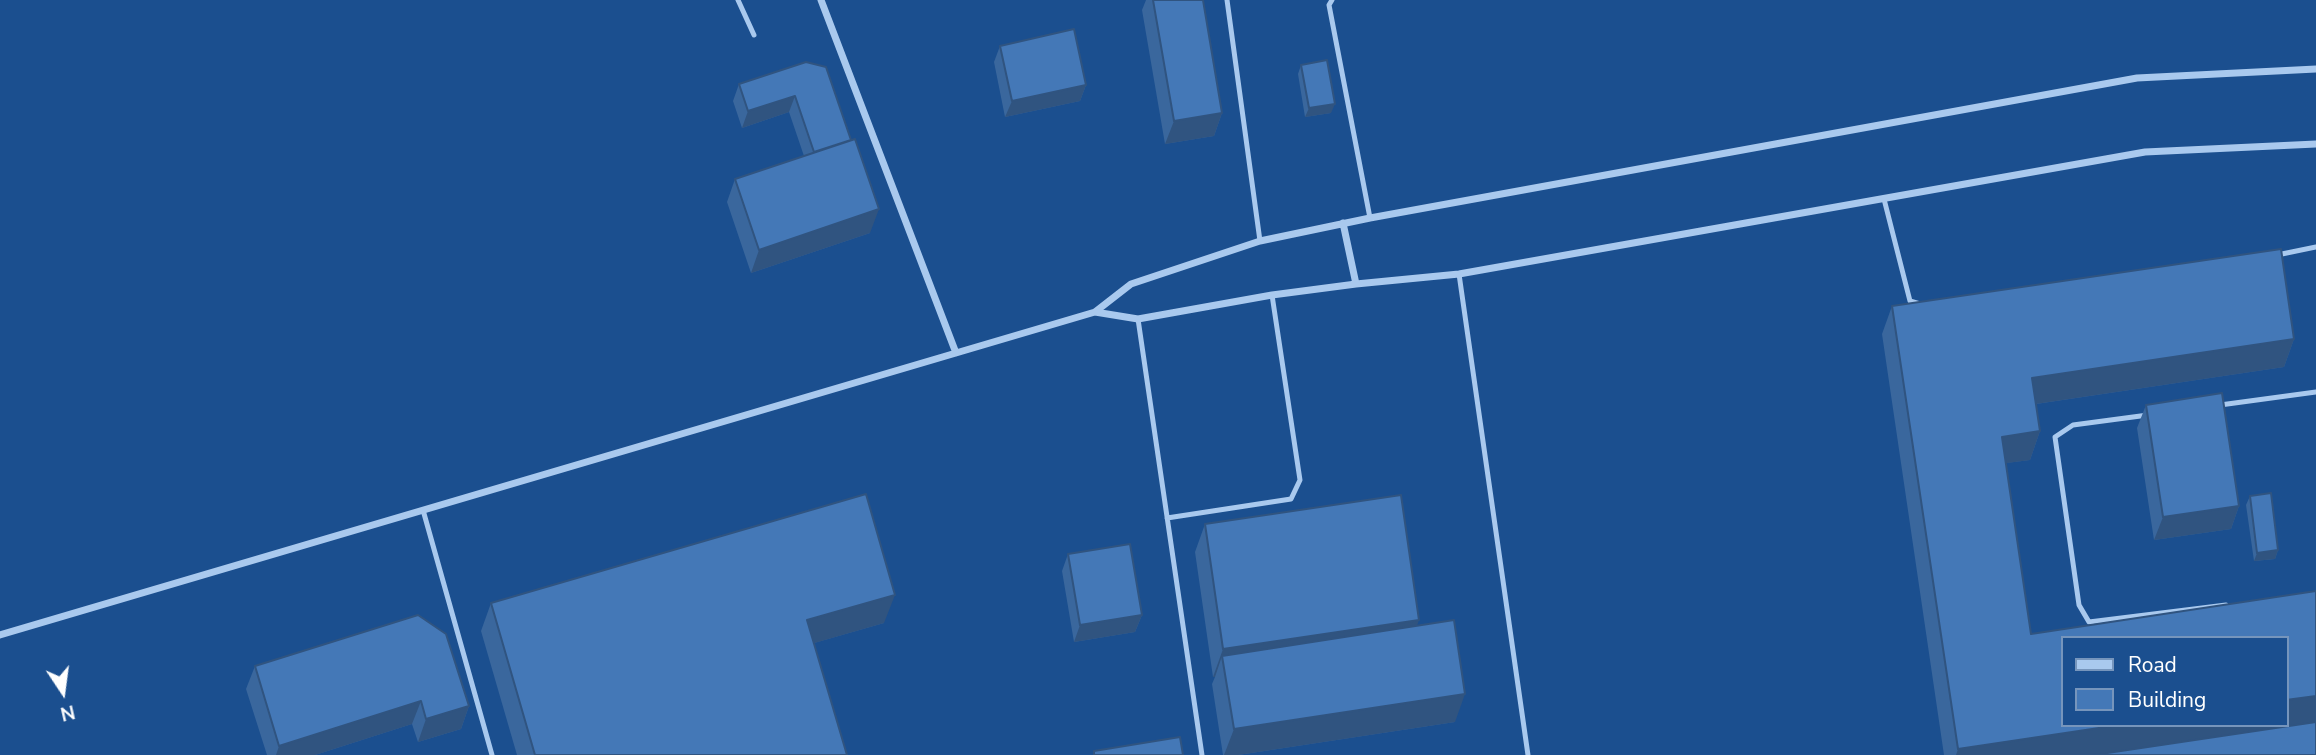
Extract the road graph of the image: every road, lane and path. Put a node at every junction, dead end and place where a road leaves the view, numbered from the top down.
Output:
1 (738, 0) edge
2 (821, 0) edge
3 (1227, 0) edge
4 (1332, 0) edge
5 (754, 35) dead end
6 (2316, 69) edge
7 (2316, 144) edge
8 (1884, 199) junction
9 (1370, 218) junction
10 (1343, 223) junction
11 (1260, 240) junction
12 (2316, 247) edge
13 (2275, 256) edge
14 (1459, 274) junction
15 (1356, 284) junction
16 (1272, 295) junction
17 (1922, 304) edge
18 (1095, 312) junction
19 (1138, 318) junction
20 (957, 353) junction
21 (2316, 392) edge
22 (2208, 407) edge
23 (2154, 414) edge
24 (423, 510) junction
25 (1167, 518) junction
26 (2236, 604) edge
27 (0, 635) edge
28 (492, 755) edge
29 (1202, 755) edge
30 (1528, 755) edge

1 - 5 lane
2 - 20 street
3 - 11 lane
4 - 9 lane
6 - 9 street
7 - 8 street
8 - 14 street
8 - 17 lane
9 - 10 street
10 - 11 street
10 - 15 street
11 - 18 street
12 - 13 lane
14 - 15 street
14 - 30 lane
15 - 16 street
16 - 19 street
16 - 25 lane
18 - 19 street
18 - 20 street
19 - 25 lane
20 - 24 street
21 - 22 lane
23 - 26 lane
24 - 27 street
24 - 28 lane
25 - 29 lane

